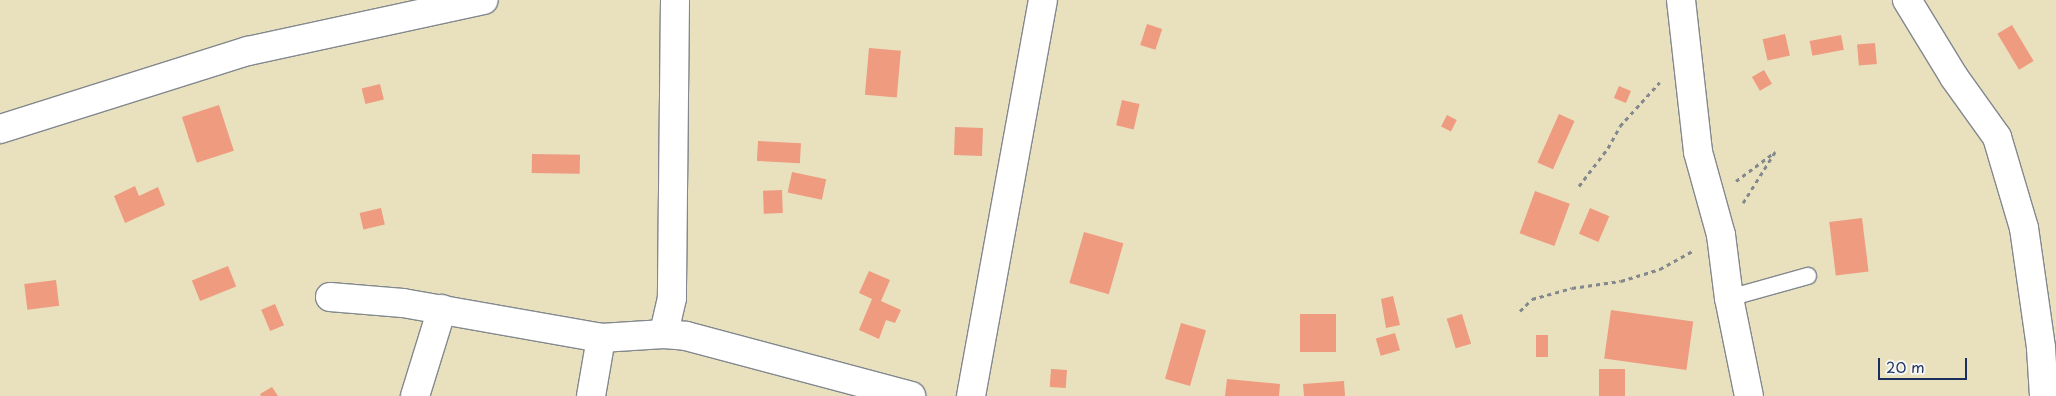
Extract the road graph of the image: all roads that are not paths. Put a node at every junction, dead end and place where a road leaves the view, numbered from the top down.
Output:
1 (484, 0) edge
2 (675, 0) edge
3 (1043, 0) edge
4 (1681, 0) edge
5 (1907, 0) edge
6 (0, 129) edge
7 (1808, 276) dead end
8 (330, 297) dead end
9 (1729, 298) junction
10 (442, 309) junction
11 (664, 334) junction
12 (601, 338) junction
13 (416, 396) edge
14 (591, 396) edge
15 (911, 396) edge
16 (971, 396) edge
17 (1749, 396) edge
18 (2044, 396) edge

1 - 6 street
2 - 11 street
3 - 16 street
4 - 9 street
5 - 18 street
7 - 9 lane
8 - 10 street
9 - 17 street
10 - 12 street
10 - 13 street
11 - 12 street
11 - 15 street
12 - 14 street

